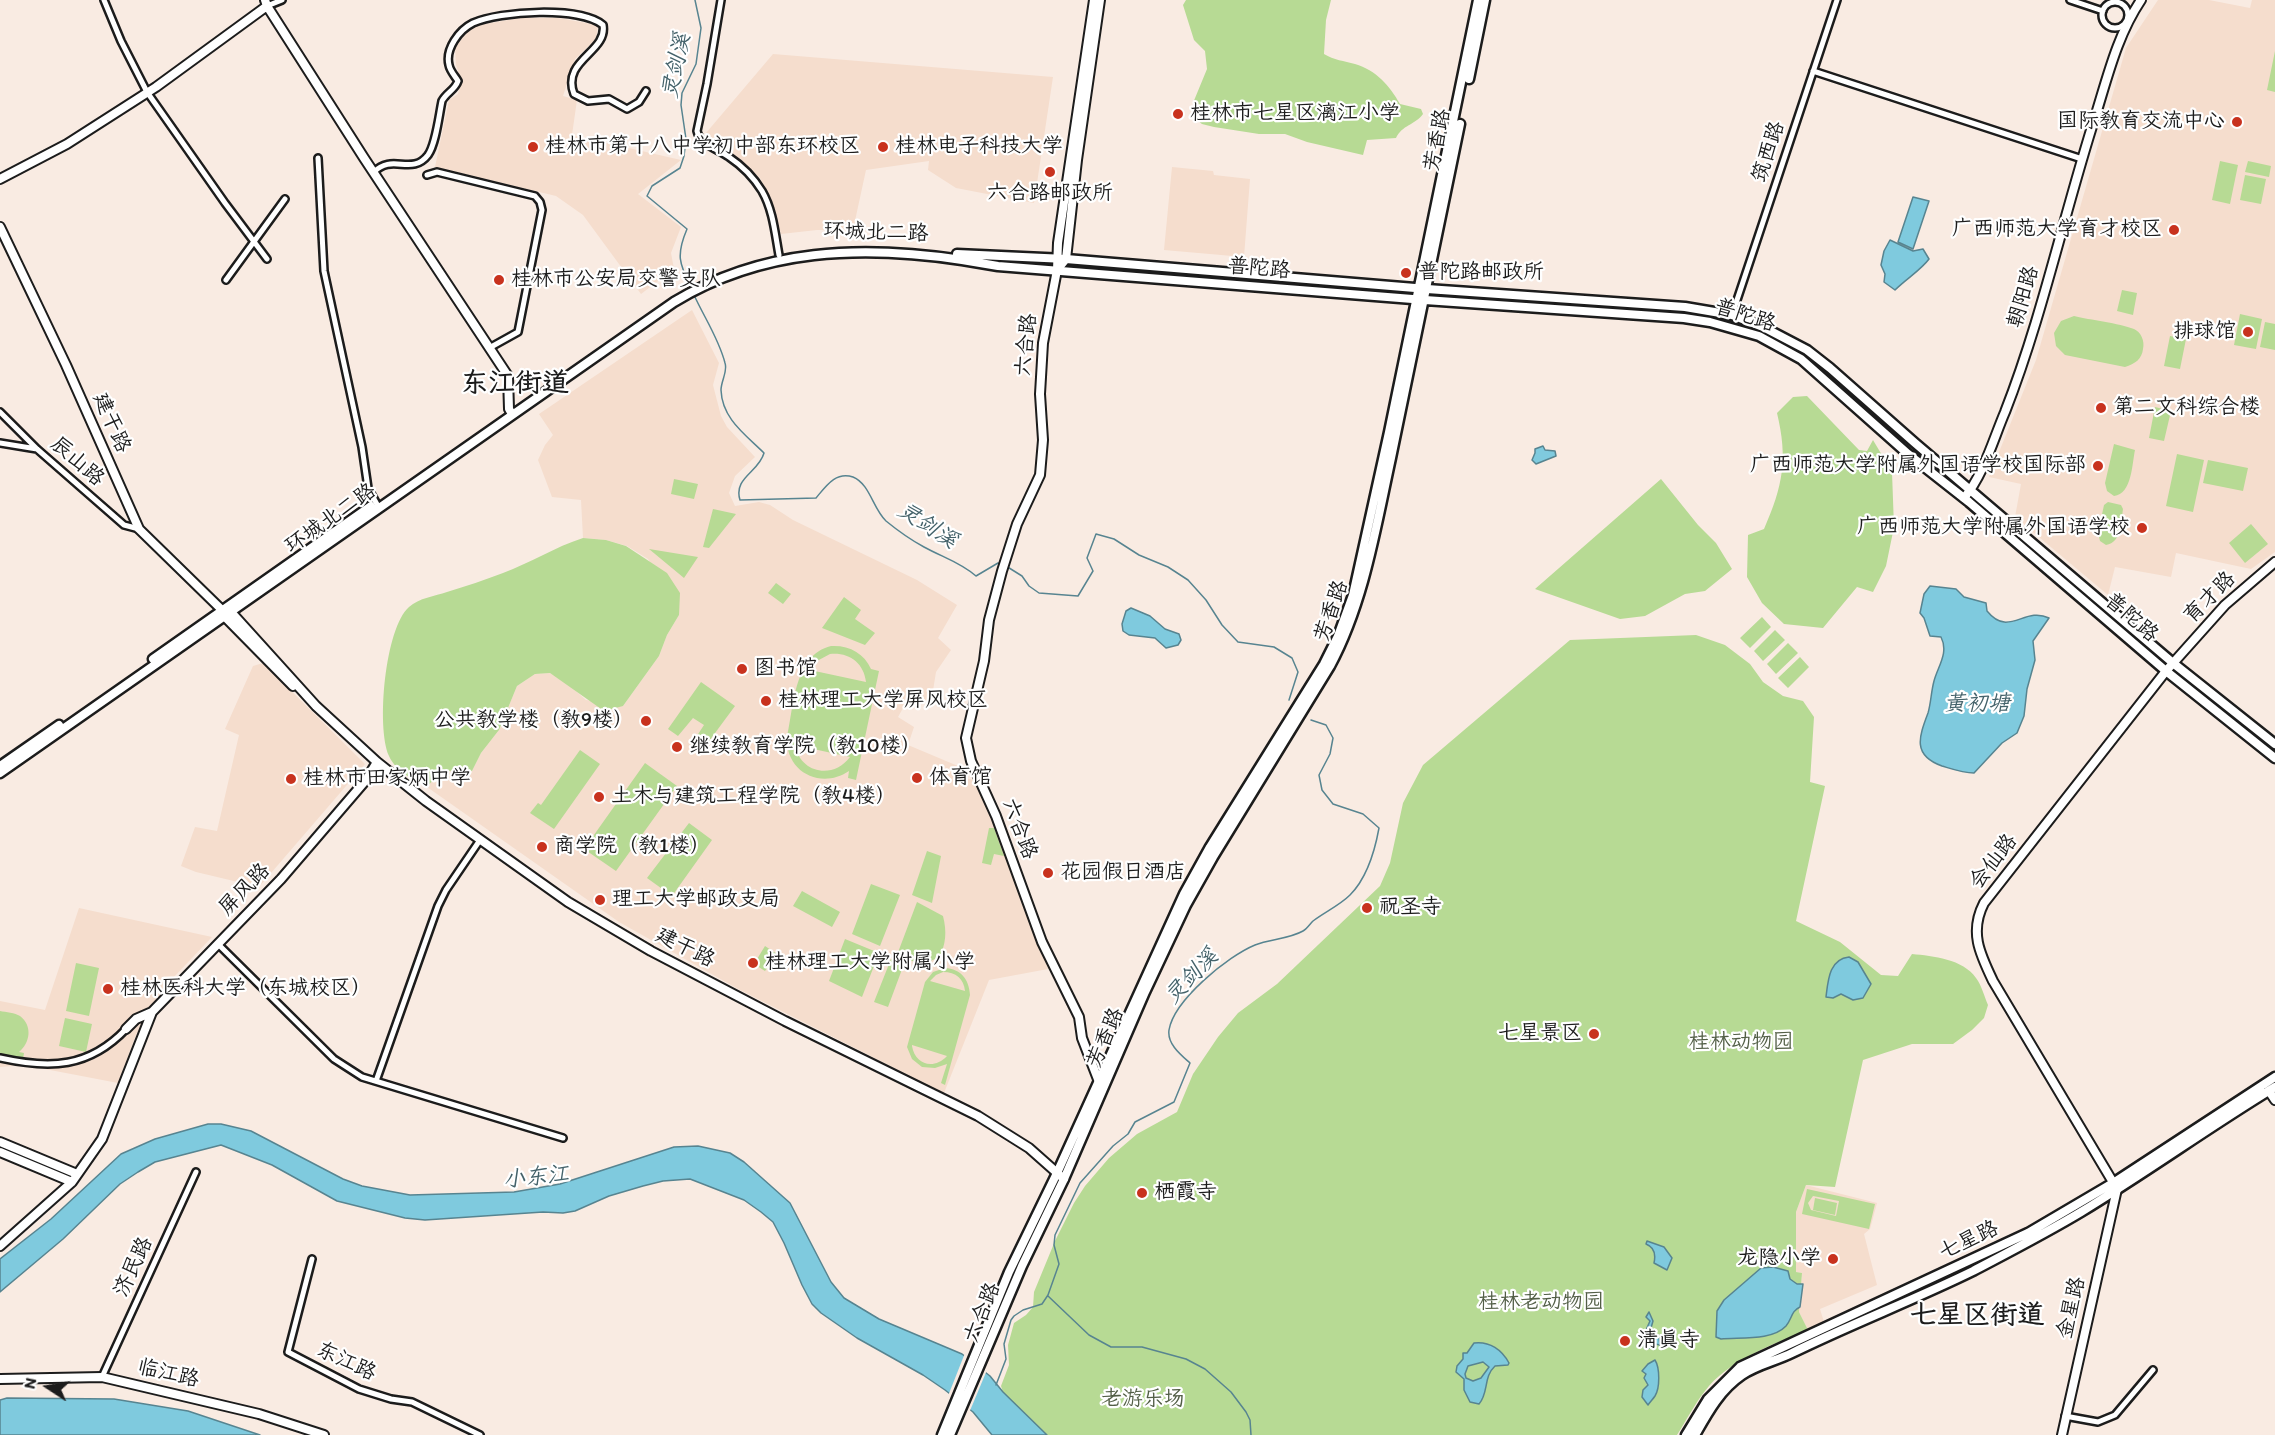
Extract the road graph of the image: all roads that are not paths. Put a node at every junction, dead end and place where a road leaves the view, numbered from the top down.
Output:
1 (104, 0) edge
2 (282, 0) edge
3 (721, 0) edge
4 (1094, 0) edge
5 (1100, 0) edge
6 (1478, 0) edge
7 (1485, 0) edge
8 (1837, 0) edge
9 (2070, 0) edge
10 (2141, 0) edge
11 (266, 3) edge
12 (2103, 11) junction
13 (2127, 22) junction
14 (1813, 71) junction
15 (646, 91) dead end
16 (147, 92) junction
17 (318, 158) dead end
18 (2082, 159) junction
19 (374, 172) junction
20 (427, 175) dead end
21 (0, 179) edge
22 (285, 200) dead end
23 (0, 227) edge
24 (254, 241) junction
25 (779, 255) junction
26 (267, 259) dead end
27 (1061, 259) junction
28 (1057, 270) junction
29 (226, 280) dead end
30 (701, 284) junction
31 (1423, 289) junction
32 (1421, 300) junction
33 (1731, 315) junction
34 (490, 347) junction
35 (511, 411) junction
36 (0, 412) edge
37 (0, 443) edge
38 (37, 449) junction
39 (1971, 489) junction
40 (1964, 498) junction
41 (377, 506) junction
42 (139, 529) junction
43 (2275, 562) edge
44 (226, 613) junction
45 (2173, 663) junction
46 (2166, 671) junction
47 (2275, 744) edge
48 (2275, 758) edge
49 (377, 762) junction
50 (0, 766) edge
51 (0, 773) edge
52 (480, 840) junction
53 (218, 944) junction
54 (152, 1012) junction
55 (126, 1029) joint
56 (0, 1058) edge
57 (2275, 1077) edge
58 (376, 1081) junction
59 (1100, 1086) junction
60 (2272, 1089) edge
61 (2275, 1100) edge
62 (563, 1138) dead end
63 (0, 1142) edge
64 (0, 1152) edge
65 (196, 1172) dead end
66 (77, 1174) junction
67 (1061, 1176) junction
68 (72, 1182) junction
69 (2115, 1186) junction
70 (0, 1246) edge
71 (312, 1259) dead end
72 (2153, 1370) dead end
73 (102, 1377) junction
74 (0, 1379) edge
75 (958, 1408) junction
76 (2065, 1416) junction
77 (324, 1435) edge
78 (480, 1435) edge
79 (942, 1435) edge
80 (950, 1435) edge
81 (1686, 1435) edge
82 (1695, 1435) edge
83 (2062, 1435) edge

1 - 16 street
2 - 11 street
3 - 25 street
4 - 27 street
5 - 27 street
6 - 31 main road, 芳香路
7 - 31 main road, 芳香路
8 - 14 street, 筑西路
9 - 12 street
10 - 13 street, 朝阳路
11 - 16 street
11 - 19 street
12 - 13 street
12 - 13 street
13 - 18 street, 朝阳路
14 - 18 street
14 - 33 street, 筑西路
15 - 19 street
16 - 21 street
16 - 24 street
17 - 41 street
18 - 39 street, 朝阳路
19 - 34 street
20 - 34 street
22 - 24 street
23 - 42 street, 建干路
24 - 26 street
24 - 29 street
25 - 27 main road, 环城北二路
25 - 30 main road, 环城北二路
27 - 28 street
27 - 31 main road, 普陀路
28 - 30 main road, 环城北二路
28 - 32 main road, 普陀路
28 - 59 street, 六合路
30 - 35 main road, 环城北二路
31 - 32 main road, 芳香路
31 - 33 main road, 普陀路
32 - 40 main road, 普陀路
32 - 59 main road, 芳香路
33 - 39 main road, 普陀路
34 - 35 street
35 - 41 main road, 环城北二路
36 - 38 street, 辰山路
37 - 38 street
38 - 42 street, 辰山路
39 - 40 street, 朝阳路
39 - 45 main road, 普陀路
40 - 46 main road, 普陀路
41 - 44 main road, 环城北二路
42 - 44 street, 建干路
43 - 45 street, 育才路
44 - 49 street, 建干路
44 - 50 main road, 环城北二路
44 - 51 main road, 环城北二路
45 - 46 street, 育才路
45 - 47 main road, 普陀路
46 - 48 main road, 普陀路
46 - 69 street, 会仙路
49 - 52 street, 建干路
49 - 53 street, 屏风路
52 - 58 street
52 - 67 street, 建干路
53 - 54 street, 屏风路
53 - 58 street
54 - 55 street, 屏风路
54 - 66 street
55 - 56 street
57 - 69 main road, 七星路
58 - 62 street
59 - 67 main road, 芳香路
60 - 61 street
60 - 69 main road, 七星路
63 - 66 street
64 - 68 street
65 - 73 street, 济民路
66 - 68 street
67 - 75 main road, 六合路
68 - 70 street
69 - 76 street, 金星路
69 - 81 main road, 七星路
69 - 82 main road, 七星路
71 - 78 street, 东江路
72 - 76 street
73 - 74 street, 临江路
73 - 77 street, 临江路
75 - 79 main road
75 - 80 main road
76 - 83 street, 金星路

